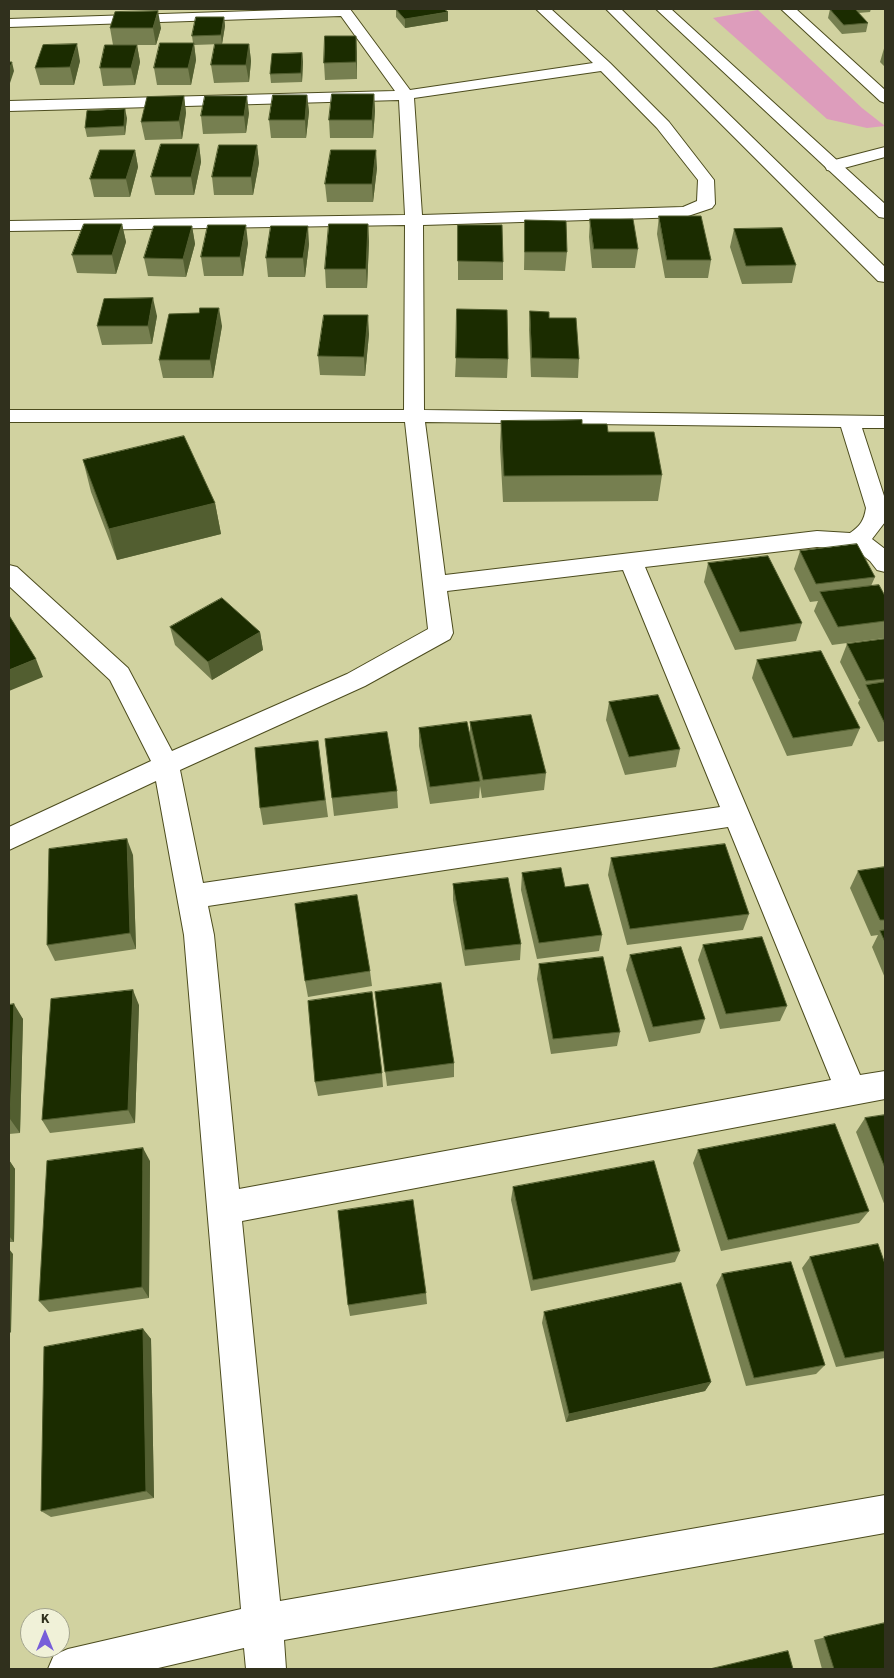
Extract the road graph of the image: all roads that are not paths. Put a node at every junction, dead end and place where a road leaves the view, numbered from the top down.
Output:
1 (543, 9) edge
2 (613, 9) edge
3 (664, 9) edge
4 (788, 9) edge
5 (344, 10) edge
6 (9, 23) edge
7 (605, 66) junction
8 (406, 95) junction
9 (885, 98) edge
10 (9, 106) edge
11 (885, 152) edge
12 (833, 166) junction
13 (885, 213) edge
14 (414, 220) junction
15 (9, 226) edge
16 (885, 277) edge
17 (414, 415) junction
18 (9, 416) edge
19 (849, 421) junction
20 (885, 422) edge
21 (855, 540) junction
22 (631, 560) junction
23 (885, 564) edge
24 (435, 584) junction
25 (14, 585) edge
26 (166, 765) junction
27 (737, 815) junction
28 (9, 839) edge
29 (192, 897) junction
30 (885, 1085) edge
31 (851, 1091) junction
32 (224, 1208) junction
33 (885, 1514) edge
34 (261, 1624) junction
35 (68, 1669) edge
36 (266, 1669) edge

1 - 7 street
2 - 16 street
3 - 12 street
4 - 9 street
5 - 6 street
5 - 8 street
7 - 8 street
7 - 14 street
8 - 10 street
8 - 14 street
11 - 12 street
12 - 13 street
14 - 15 street
14 - 17 street
17 - 18 street
17 - 19 street
17 - 24 street
19 - 20 street
19 - 21 street
21 - 22 street
21 - 23 street
22 - 24 street
22 - 27 street
24 - 26 street
25 - 26 street
26 - 28 street
26 - 29 street
27 - 29 street
27 - 31 street
29 - 32 street
30 - 31 street
31 - 32 street
32 - 34 street
33 - 34 street
34 - 35 street
34 - 36 street

